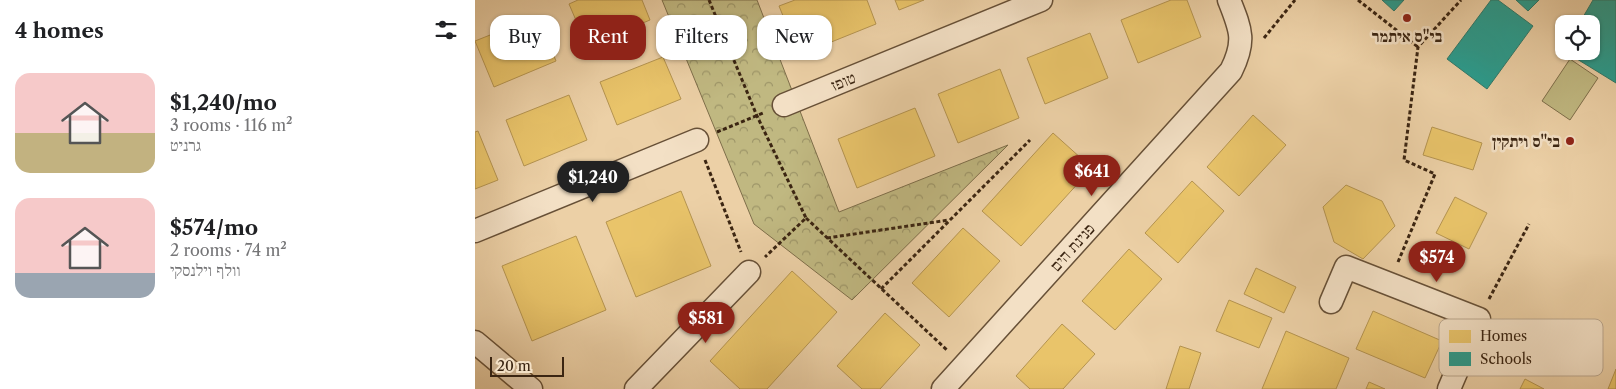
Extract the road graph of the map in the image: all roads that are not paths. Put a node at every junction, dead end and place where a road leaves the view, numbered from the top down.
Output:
1 (1041, 0) edge
2 (1229, 0) edge
3 (784, 105) road end
4 (697, 140) road end
5 (475, 231) edge
6 (749, 272) road end
7 (1331, 302) dead end
8 (1479, 319) edge
9 (475, 342) edge
10 (1455, 376) edge
11 (531, 389) edge
12 (636, 389) edge
13 (943, 389) edge
14 (1449, 389) edge

1 - 3 street, טופז
2 - 13 street, פנינת הים
4 - 5 street
6 - 12 street
7 - 8 street
9 - 11 street
10 - 14 street

